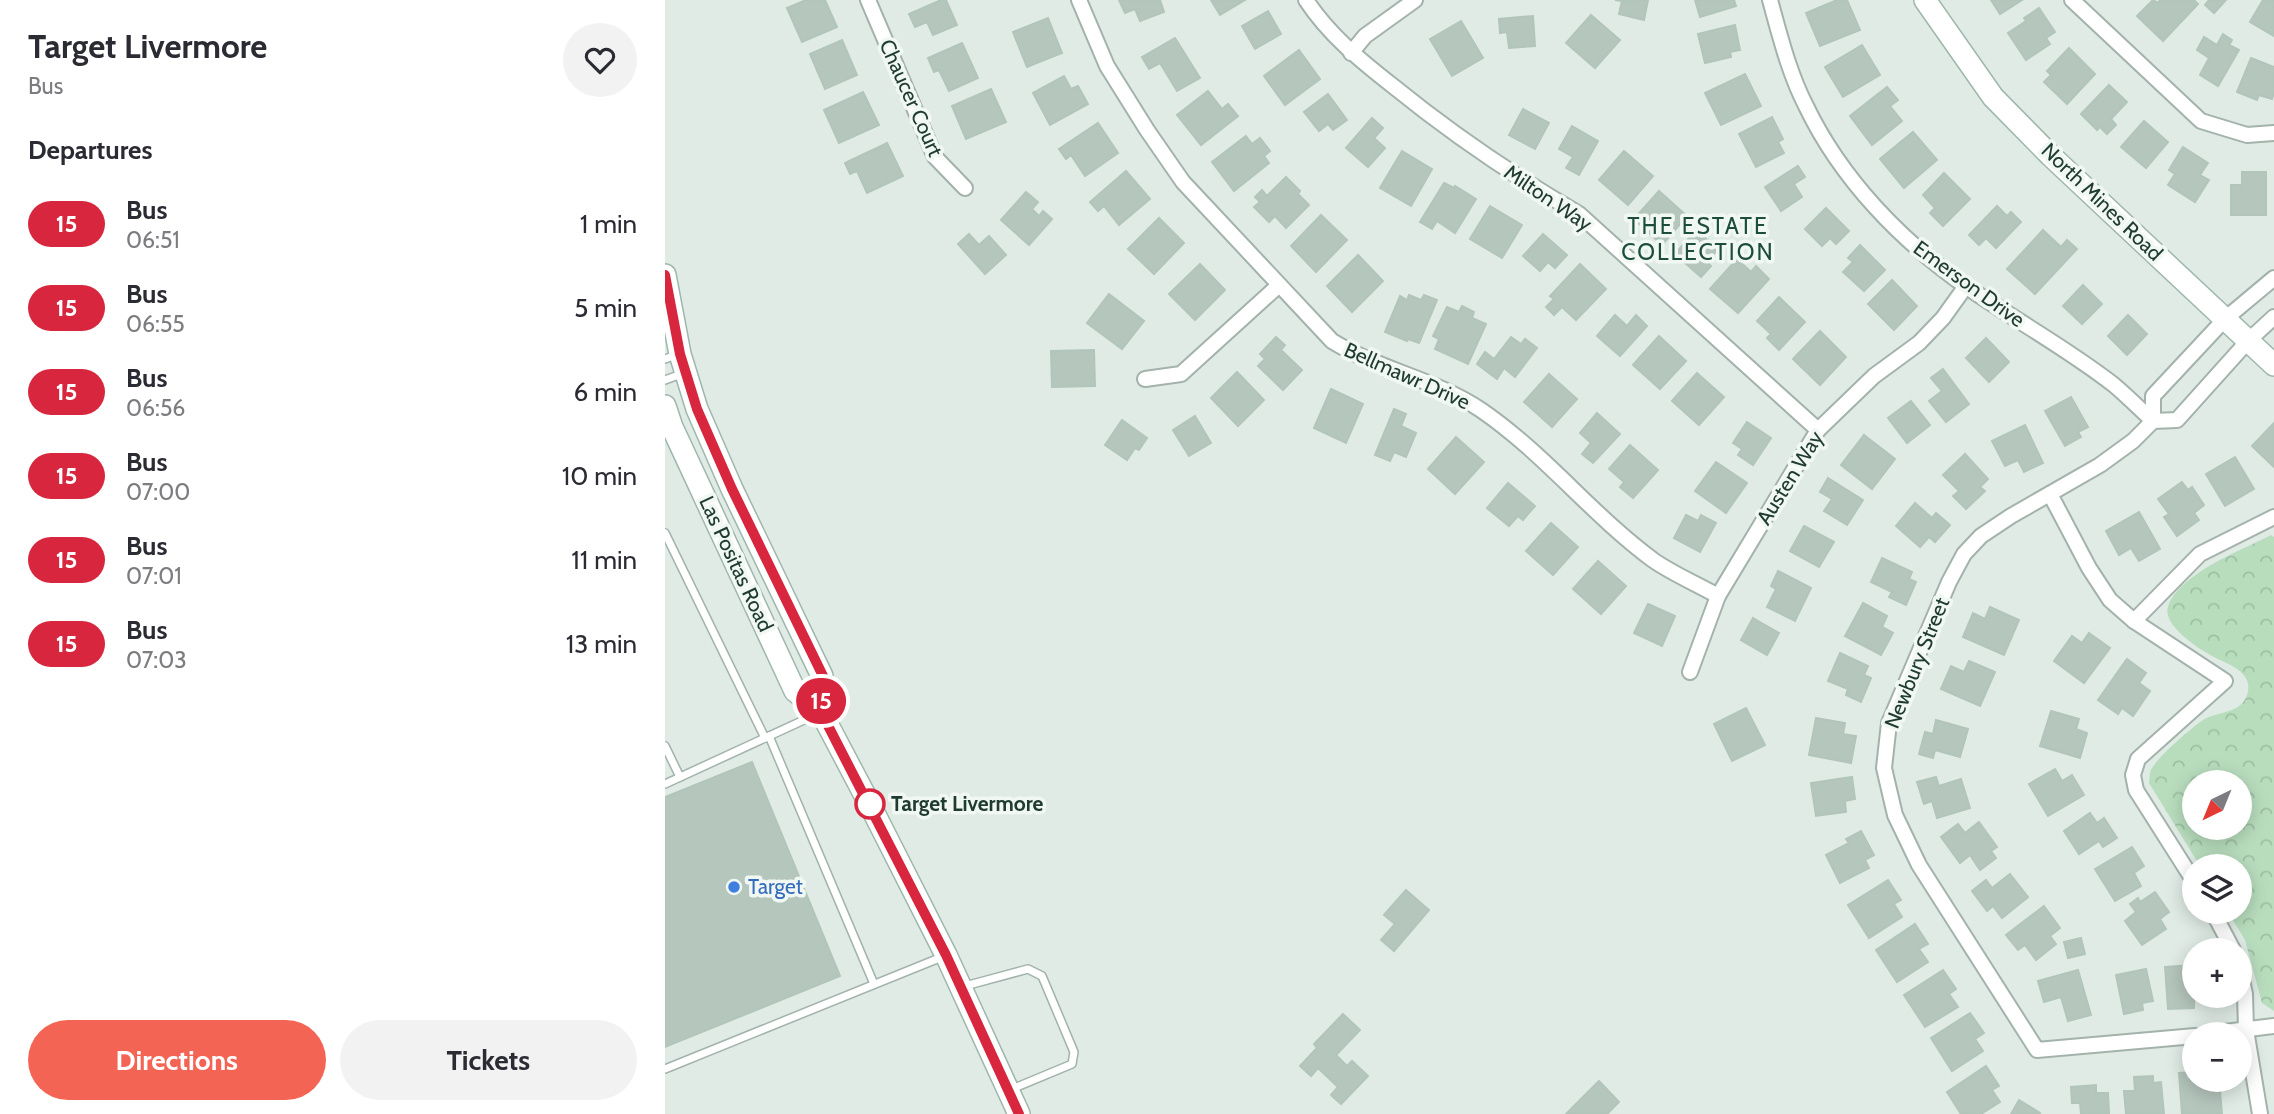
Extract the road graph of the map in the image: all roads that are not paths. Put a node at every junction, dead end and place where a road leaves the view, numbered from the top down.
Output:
1 (868, 0) edge
2 (1079, 0) edge
3 (1306, 0) edge
4 (1415, 0) edge
5 (1770, 0) edge
6 (1925, 0) edge
7 (1937, 0) edge
8 (2073, 0) edge
9 (1945, 26) junction
10 (1351, 53) junction
11 (2274, 133) edge
12 (965, 188) dead end
13 (665, 275) edge
14 (2274, 278) edge
15 (1279, 285) junction
16 (1966, 286) junction
17 (2274, 317) edge
18 (2225, 319) junction
19 (2248, 341) junction
20 (677, 362) edge
21 (2274, 365) edge
22 (1145, 379) dead end
23 (665, 380) edge
24 (665, 406) edge
25 (2153, 421) junction
26 (1818, 430) junction
27 (2050, 494) junction
28 (2274, 517) edge
29 (665, 533) edge
30 (1719, 596) junction
31 (2134, 621) junction
32 (1690, 672) dead end
33 (821, 712) junction
34 (767, 737) junction
35 (665, 746) edge
36 (680, 777) junction
37 (665, 784) edge
38 (2182, 863) edge
39 (946, 955) junction
40 (874, 984) junction
41 (961, 987) junction
42 (2274, 1026) edge
43 (2252, 1029) edge
44 (2182, 1037) edge
45 (2252, 1066) edge
46 (665, 1069) edge
47 (1008, 1090) junction
48 (1019, 1114) edge
49 (2260, 1114) edge

1 - 12 street, Chaucer Court
2 - 15 street, Bellmawr Drive
3 - 10 street, Milton Way
4 - 10 street
5 - 16 street, Emerson Drive
6 - 9 main road, North Mines Road
7 - 9 main road, North Mines Road
8 - 11 street
9 - 18 main road, North Mines Road
10 - 26 street, Milton Way
13 - 20 main road, Las Positas Road
14 - 18 street
15 - 22 street
15 - 30 street, Bellmawr Drive
16 - 25 street, Emerson Drive
16 - 26 street, Austen Way
17 - 19 street, Newbury Street
18 - 19 main road, North Mines Road
18 - 25 street
19 - 21 main road, North Mines Road
19 - 25 street, Newbury Street
20 - 23 lane
20 - 33 main road, Las Positas Road
24 - 33 main road, Las Positas Road
25 - 27 street, Newbury Street
26 - 30 street, Austen Way
27 - 31 street
27 - 44 street, Newbury Street
28 - 31 street
29 - 34 lane
30 - 32 street, Austen Way
31 - 38 street
33 - 34 lane
33 - 39 main road, Las Positas Road
34 - 36 lane
34 - 40 lane
35 - 36 lane
36 - 37 lane
39 - 40 lane
39 - 41 main road, Las Positas Road
40 - 46 lane
41 - 47 main road, Las Positas Road
41 - 47 lane
42 - 43 street
45 - 49 street
47 - 48 main road, Las Positas Road

